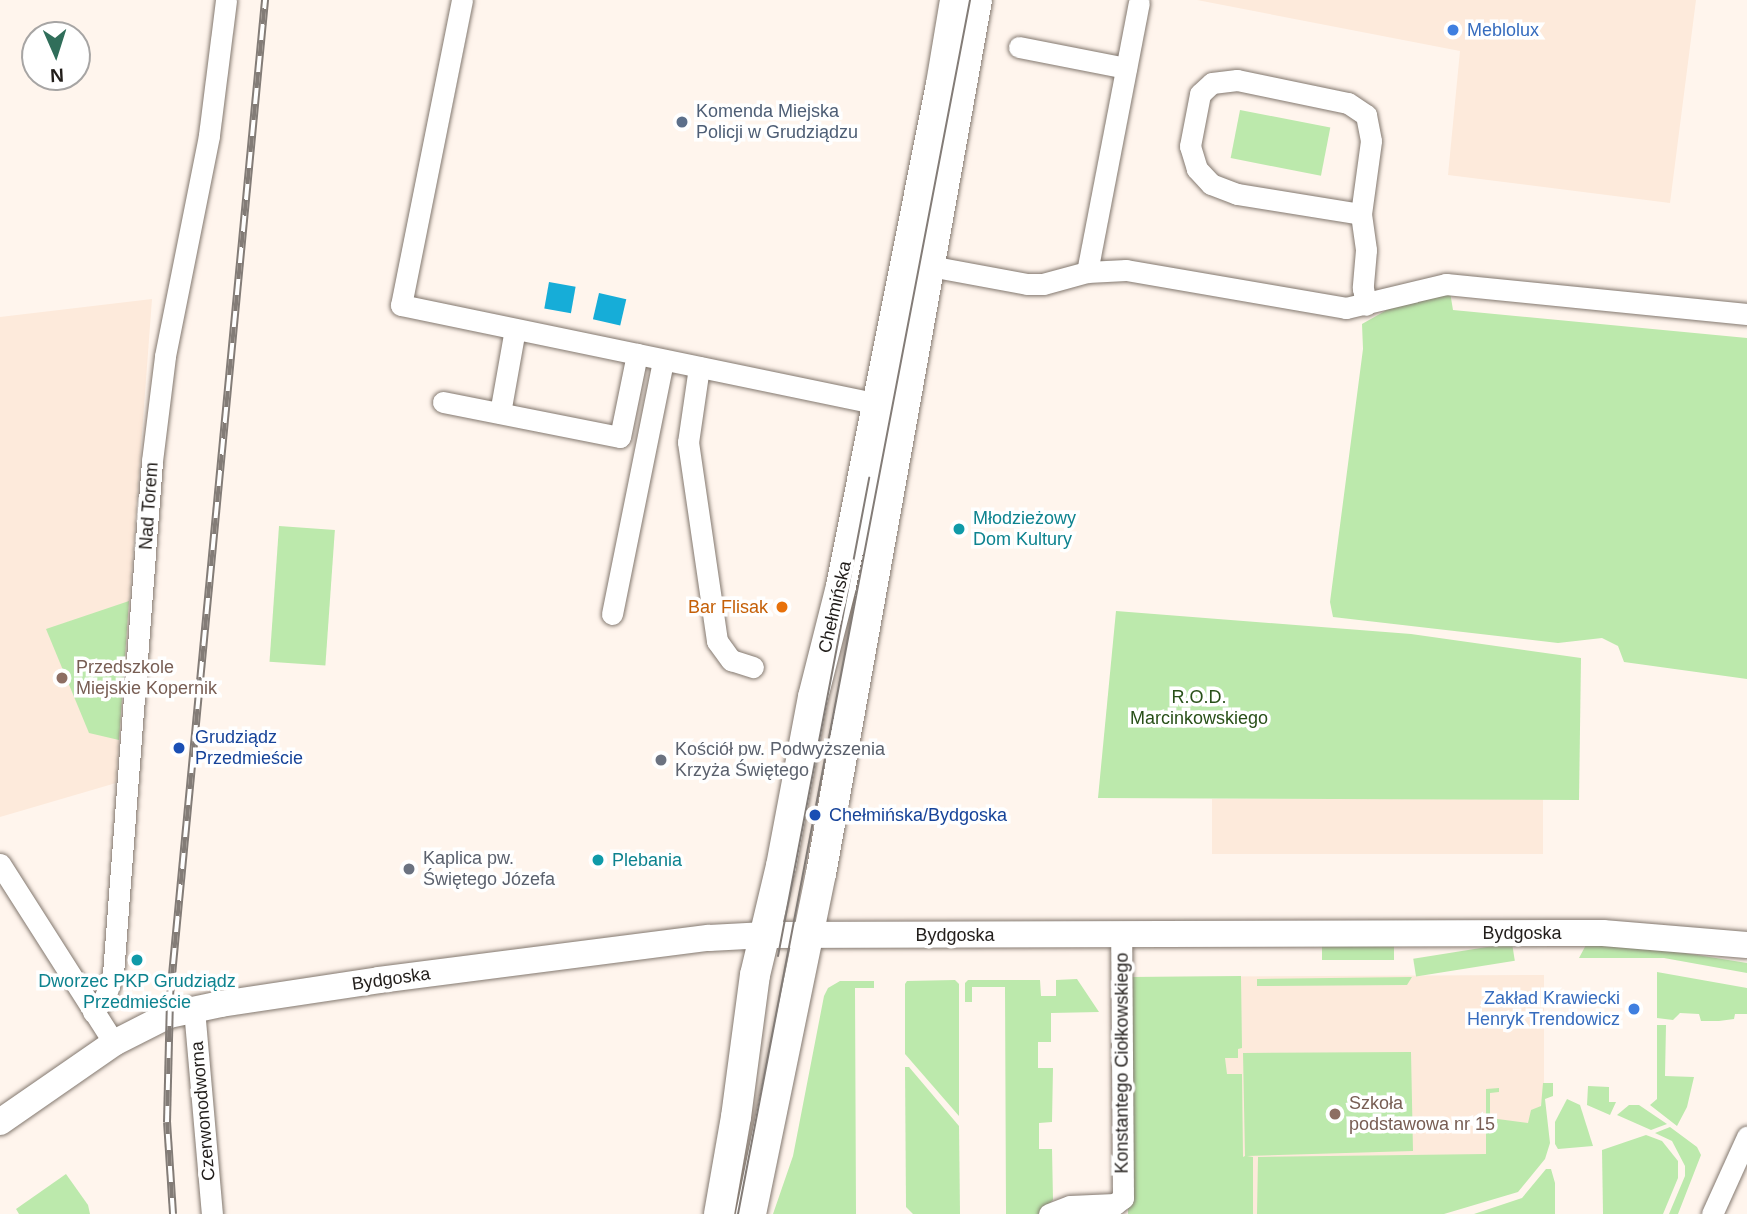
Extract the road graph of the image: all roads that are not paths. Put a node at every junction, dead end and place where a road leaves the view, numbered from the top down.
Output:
1 (226, 0) edge
2 (462, 0) edge
3 (955, 0) edge
4 (977, 0) edge
5 (1139, 2) dead end
6 (1019, 47) dead end
7 (1126, 68) junction
8 (1361, 215) junction
9 (917, 264) junction
10 (1087, 272) junction
11 (1366, 305) junction
12 (1747, 314) edge
13 (515, 329) junction
14 (637, 354) junction
15 (663, 360) junction
16 (699, 367) junction
17 (443, 402) dead end
18 (889, 406) junction
19 (500, 414) junction
20 (612, 614) dead end
21 (753, 667) dead end
22 (0, 864) edge
23 (766, 934) junction
24 (807, 935) junction
25 (1121, 935) junction
26 (1747, 945) edge
27 (93, 1012) junction
28 (181, 1012) junction
29 (114, 1043) junction
30 (0, 1122) edge
31 (1747, 1138) edge
32 (212, 1214) edge
33 (719, 1214) edge
34 (751, 1214) edge
35 (1049, 1214) edge
36 (1712, 1214) edge

1 - 27 street, Nad Torem
2 - 13 street
3 - 9 main road, Chełmińska
4 - 9 main road, Chełmińska
5 - 7 street
6 - 7 street
7 - 10 street
8 - 8 street
8 - 11 street
9 - 10 street
9 - 18 main road, Chełmińska
10 - 11 street
11 - 12 street
13 - 14 street
13 - 19 street
14 - 15 street
14 - 19 street
15 - 16 street
15 - 20 street
16 - 18 street
16 - 21 street
17 - 19 street
18 - 23 main road, Chełmińska
18 - 24 main road, Chełmińska
22 - 27 street
23 - 24 street, Bydgoska
23 - 28 street, Bydgoska
23 - 33 main road, Chełmińska
24 - 25 street, Bydgoska
24 - 34 main road, Chełmińska
25 - 26 street, Bydgoska
25 - 35 street, Konstantego Ciołkowskiego
27 - 29 street
28 - 29 street, Bydgoska
28 - 32 street, Czerwonodworna
29 - 30 street, Bydgoska
31 - 36 street

